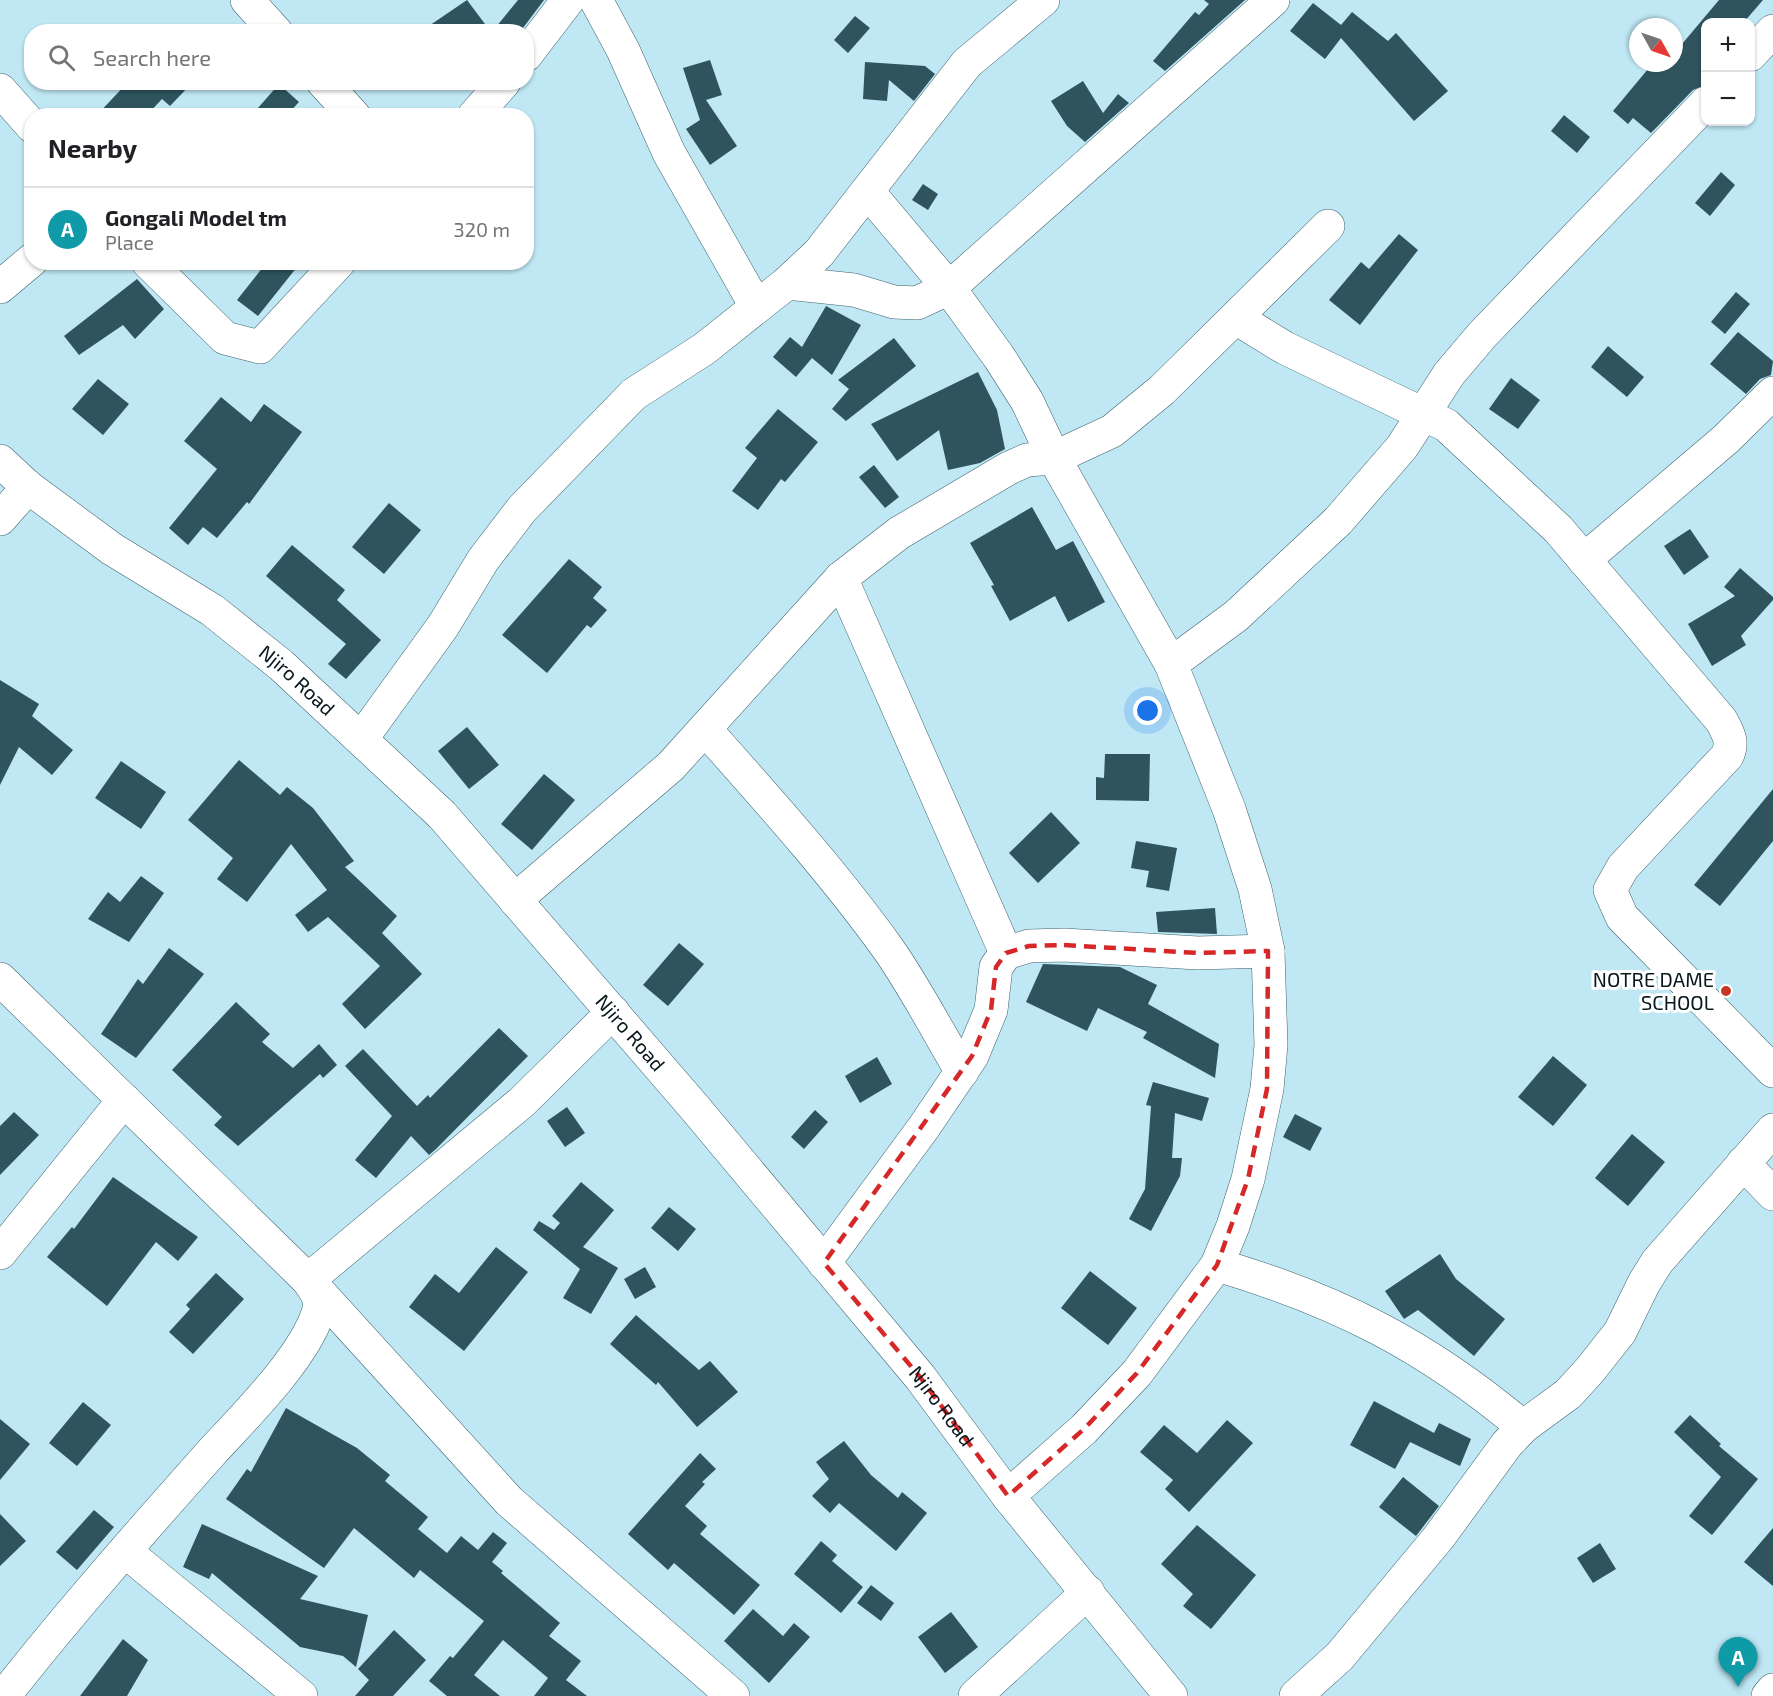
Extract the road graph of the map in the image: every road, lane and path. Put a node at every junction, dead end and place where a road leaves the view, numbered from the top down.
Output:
1 (247, 0) edge
2 (568, 0) edge
3 (596, 0) edge
4 (1043, 0) edge
5 (1273, 0) edge
6 (269, 24) edge
7 (1773, 31) edge
8 (534, 45) edge
9 (1755, 50) edge
10 (0, 90) edge
11 (330, 90) edge
12 (497, 90) edge
13 (347, 108) edge
14 (481, 108) edge
15 (1701, 108) edge
16 (24, 117) edge
17 (868, 192) junction
18 (1328, 226) dead end
19 (24, 267) edge
20 (156, 270) edge
21 (331, 270) edge
22 (787, 283) junction
23 (0, 287) edge
24 (949, 288) junction
25 (756, 306) junction
26 (1236, 318) junction
27 (1773, 393) edge
28 (1424, 412) junction
29 (1054, 458) junction
30 (0, 461) edge
31 (28, 487) junction
32 (0, 519) edge
33 (1584, 560) junction
34 (841, 578) junction
35 (1171, 664) junction
36 (705, 729) junction
37 (362, 738) junction
38 (515, 900) junction
39 (1268, 951) junction
40 (1006, 953) junction
41 (0, 979) edge
42 (613, 1012) junction
43 (1773, 1071) edge
44 (962, 1072) junction
45 (124, 1100) junction
46 (1773, 1130) edge
47 (1743, 1163) junction
48 (1773, 1194) edge
49 (0, 1253) edge
50 (824, 1263) junction
51 (1217, 1265) junction
52 (308, 1280) junction
53 (1523, 1427) junction
54 (1008, 1496) junction
55 (125, 1551) junction
56 (1088, 1592) junction
57 (1773, 1690) edge
58 (4, 1696) edge
59 (301, 1696) edge
60 (733, 1696) edge
61 (975, 1696) edge
62 (1170, 1696) edge
63 (1296, 1696) edge
64 (1768, 1696) edge

1 - 6 street
2 - 8 street
3 - 25 street
4 - 17 street
5 - 24 street
7 - 9 street
10 - 16 street
11 - 13 street
12 - 14 street
15 - 28 street
17 - 22 street
17 - 24 street
18 - 26 street
19 - 23 street
20 - 21 street
22 - 24 street
22 - 25 street
24 - 29 street
25 - 37 street
26 - 28 street
26 - 29 street
27 - 33 street
28 - 33 street
28 - 35 street
29 - 34 street
29 - 35 street
30 - 31 street, Njiro Road
31 - 32 street
31 - 37 street, Njiro Road
33 - 43 street
34 - 36 street
34 - 40 street
35 - 39 street
36 - 38 street
36 - 44 street
37 - 38 street, Njiro Road
38 - 42 street, Njiro Road
39 - 40 street
39 - 51 street
40 - 44 street
41 - 45 street
42 - 50 street, Njiro Road
42 - 52 street
44 - 50 street
45 - 49 street
45 - 52 street
46 - 47 street
47 - 48 street
47 - 53 street
50 - 54 street, Njiro Road
51 - 53 street
51 - 54 street
52 - 55 street
52 - 60 street
53 - 63 street
54 - 56 street, Njiro Road
55 - 58 street
55 - 59 street
56 - 61 street
56 - 62 street, Njiro Road
57 - 64 street

